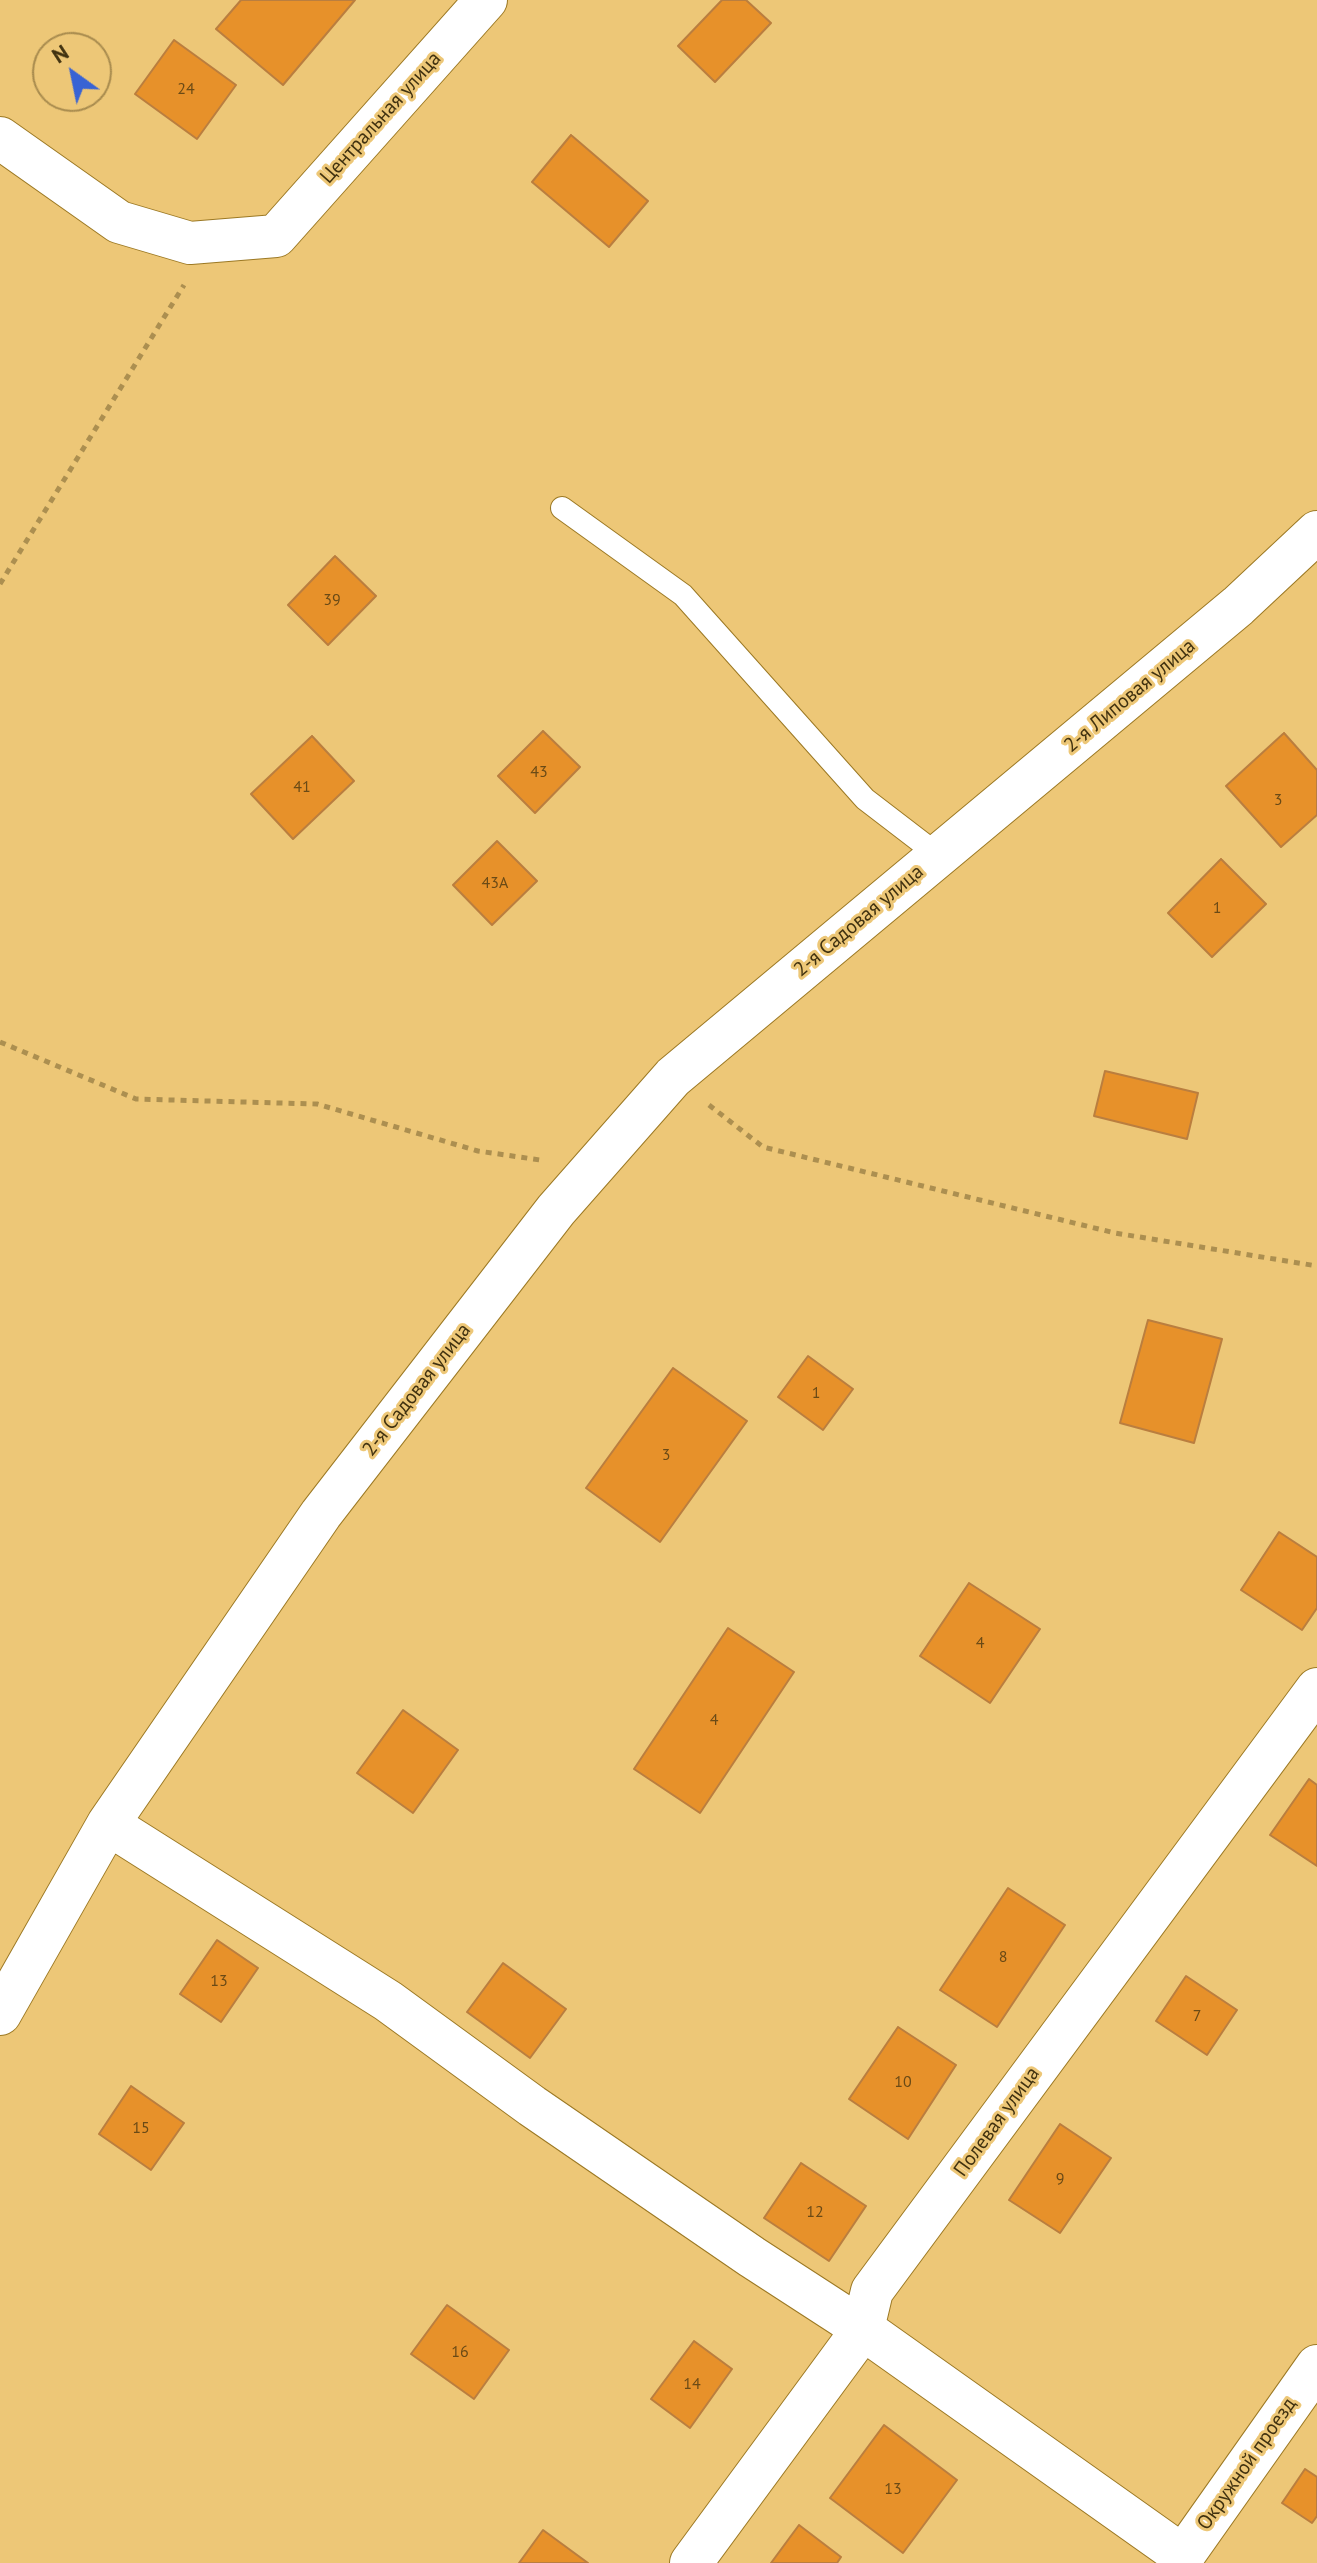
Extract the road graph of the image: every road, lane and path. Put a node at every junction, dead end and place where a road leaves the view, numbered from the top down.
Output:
1 (486, 0) edge
2 (0, 138) edge
3 (213, 240) junction
4 (562, 508) dead end
5 (1317, 532) edge
6 (0, 584) edge
7 (938, 855) junction
8 (0, 1042) edge
9 (673, 1077) junction
10 (594, 1167) junction
11 (1317, 1266) edge
12 (1317, 1689) edge
13 (108, 1824) junction
14 (0, 2014) edge
15 (863, 2329) junction
16 (1317, 2366) edge
17 (1180, 2560) edge
18 (691, 2563) edge

1 - 3 street, Центральная улица
2 - 3 street
3 - 6 path
4 - 7 lane
5 - 7 street, 2-я Липовая улица
7 - 9 street, 2-я Садовая улица
8 - 10 path
9 - 10 street, 2-я Садовая улица
9 - 11 path
10 - 13 street, 2-я Садовая улица
12 - 15 street, Полевая улица
13 - 14 street, 2-я Садовая улица
13 - 15 street
15 - 17 street
15 - 18 street, Полевая улица
16 - 17 street, Окружной проезд

